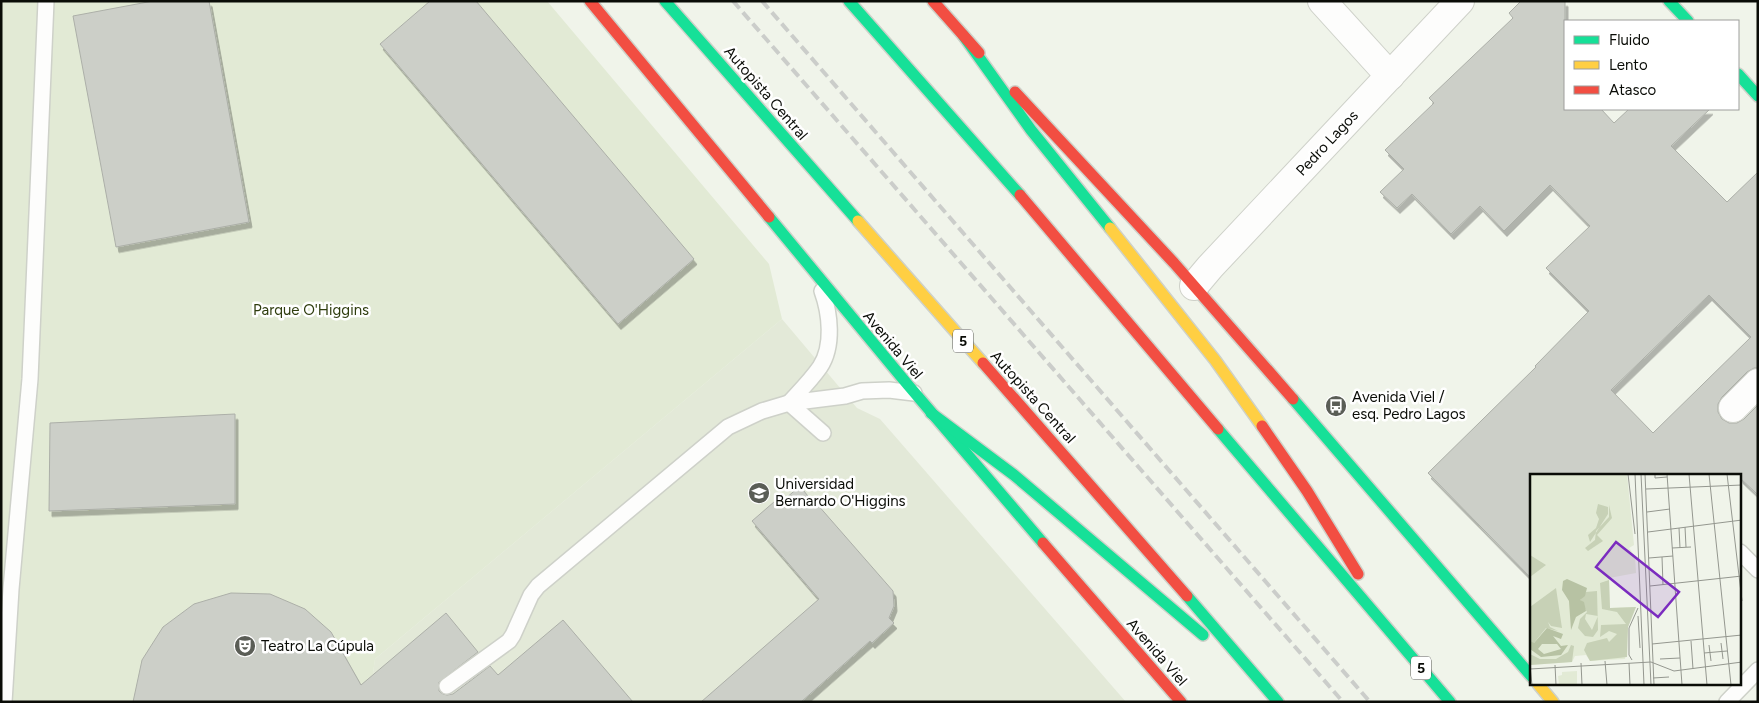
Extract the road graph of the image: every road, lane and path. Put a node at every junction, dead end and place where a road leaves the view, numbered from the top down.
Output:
1 (46, 1) edge
2 (590, 1) edge
3 (665, 1) edge
4 (849, 1) edge
5 (934, 1) edge
6 (1322, 1) edge
7 (1460, 1) edge
8 (1669, 1) edge
9 (1687, 20) edge
10 (963, 35) junction
11 (1739, 75) edge
12 (1390, 76) junction
13 (1758, 96) edge
14 (817, 276) junction
15 (1194, 286) junction
16 (1758, 383) edge
17 (914, 393) junction
18 (789, 403) junction
19 (1733, 408) dead end
20 (931, 413) junction
21 (823, 433) dead end
22 (1742, 554) edge
23 (1758, 570) edge
24 (1392, 634) junction
25 (1758, 670) edge
26 (1530, 675) edge
27 (1260, 681) junction
28 (447, 686) dead end
29 (1540, 686) edge
30 (4, 702) edge
31 (1181, 702) edge
32 (1278, 702) edge
33 (1450, 702) edge
34 (1553, 702) edge
35 (1727, 702) edge

1 - 30 lane
2 - 14 main road, Avenida Viel
3 - 27 main road, Autopista Central / 5
4 - 24 main road, 5
5 - 10 main road
6 - 12 street
7 - 12 street, Pedro Lagos
8 - 9 main road
10 - 15 main road
10 - 24 main road
11 - 13 main road
12 - 15 street, Pedro Lagos
14 - 17 main road, Avenida Viel
14 - 18 lane
15 - 26 main road
16 - 19 street
17 - 18 lane
17 - 20 main road, Avenida Viel
18 - 21 lane
18 - 28 lane
20 - 27 main road
20 - 31 main road, Avenida Viel
22 - 23 lane
24 - 33 main road, 5
25 - 35 lane
27 - 32 main road, Autopista Central / 5
29 - 34 main road

